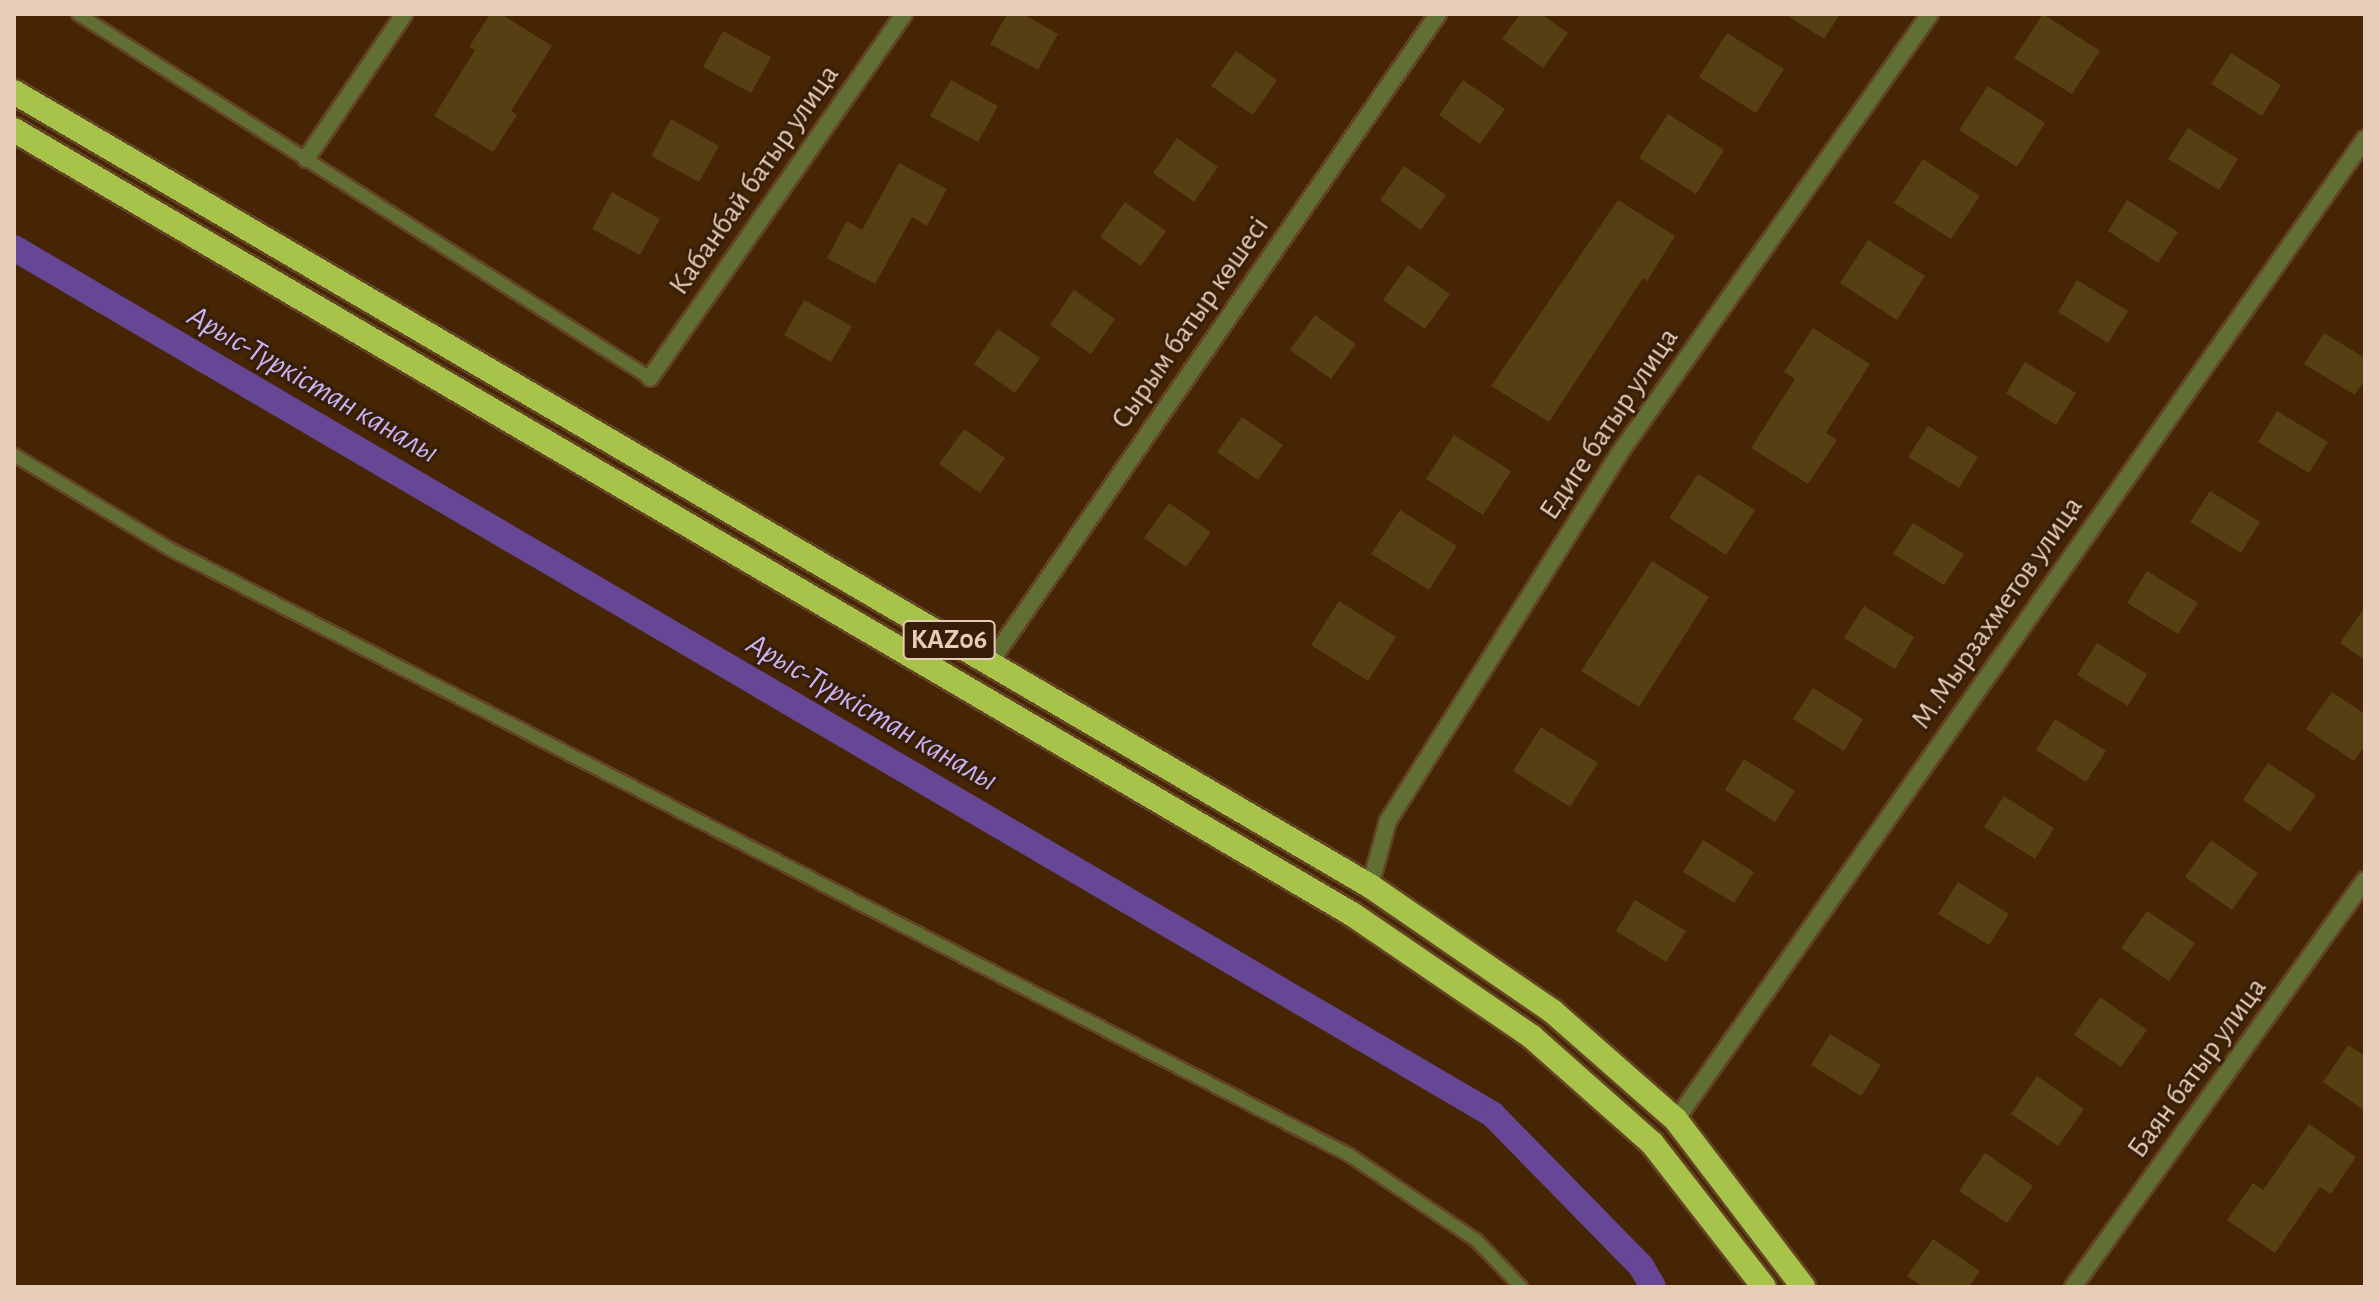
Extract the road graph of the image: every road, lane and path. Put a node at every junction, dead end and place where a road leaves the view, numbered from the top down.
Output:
1 (78, 14) edge
2 (404, 14) edge
3 (904, 14) edge
4 (1438, 14) edge
5 (1930, 14) edge
6 (14, 92) edge
7 (14, 130) edge
8 (2365, 139) edge
9 (306, 159) junction
10 (650, 378) joint
11 (14, 455) edge
12 (989, 664) junction
13 (2365, 880) edge
14 (1370, 886) junction
15 (1676, 1120) junction
16 (1521, 1287) edge
17 (1764, 1287) edge
18 (1803, 1287) edge
19 (2073, 1287) edge

1 - 9 lane
2 - 9 street
3 - 10 street, Кабанбай батыр улица
4 - 12 street, Сырым батыр көшесі
5 - 14 street, Едиге батыр улица
6 - 12 highway, KАZ06
7 - 17 highway, KАZ06
8 - 15 street, М.Мырзахметов улица
9 - 10 lane
11 - 16 lane
12 - 14 highway, KАZ06
13 - 19 street, Баян батыр улица
14 - 15 highway, KАZ06
15 - 18 highway, KАZ06

